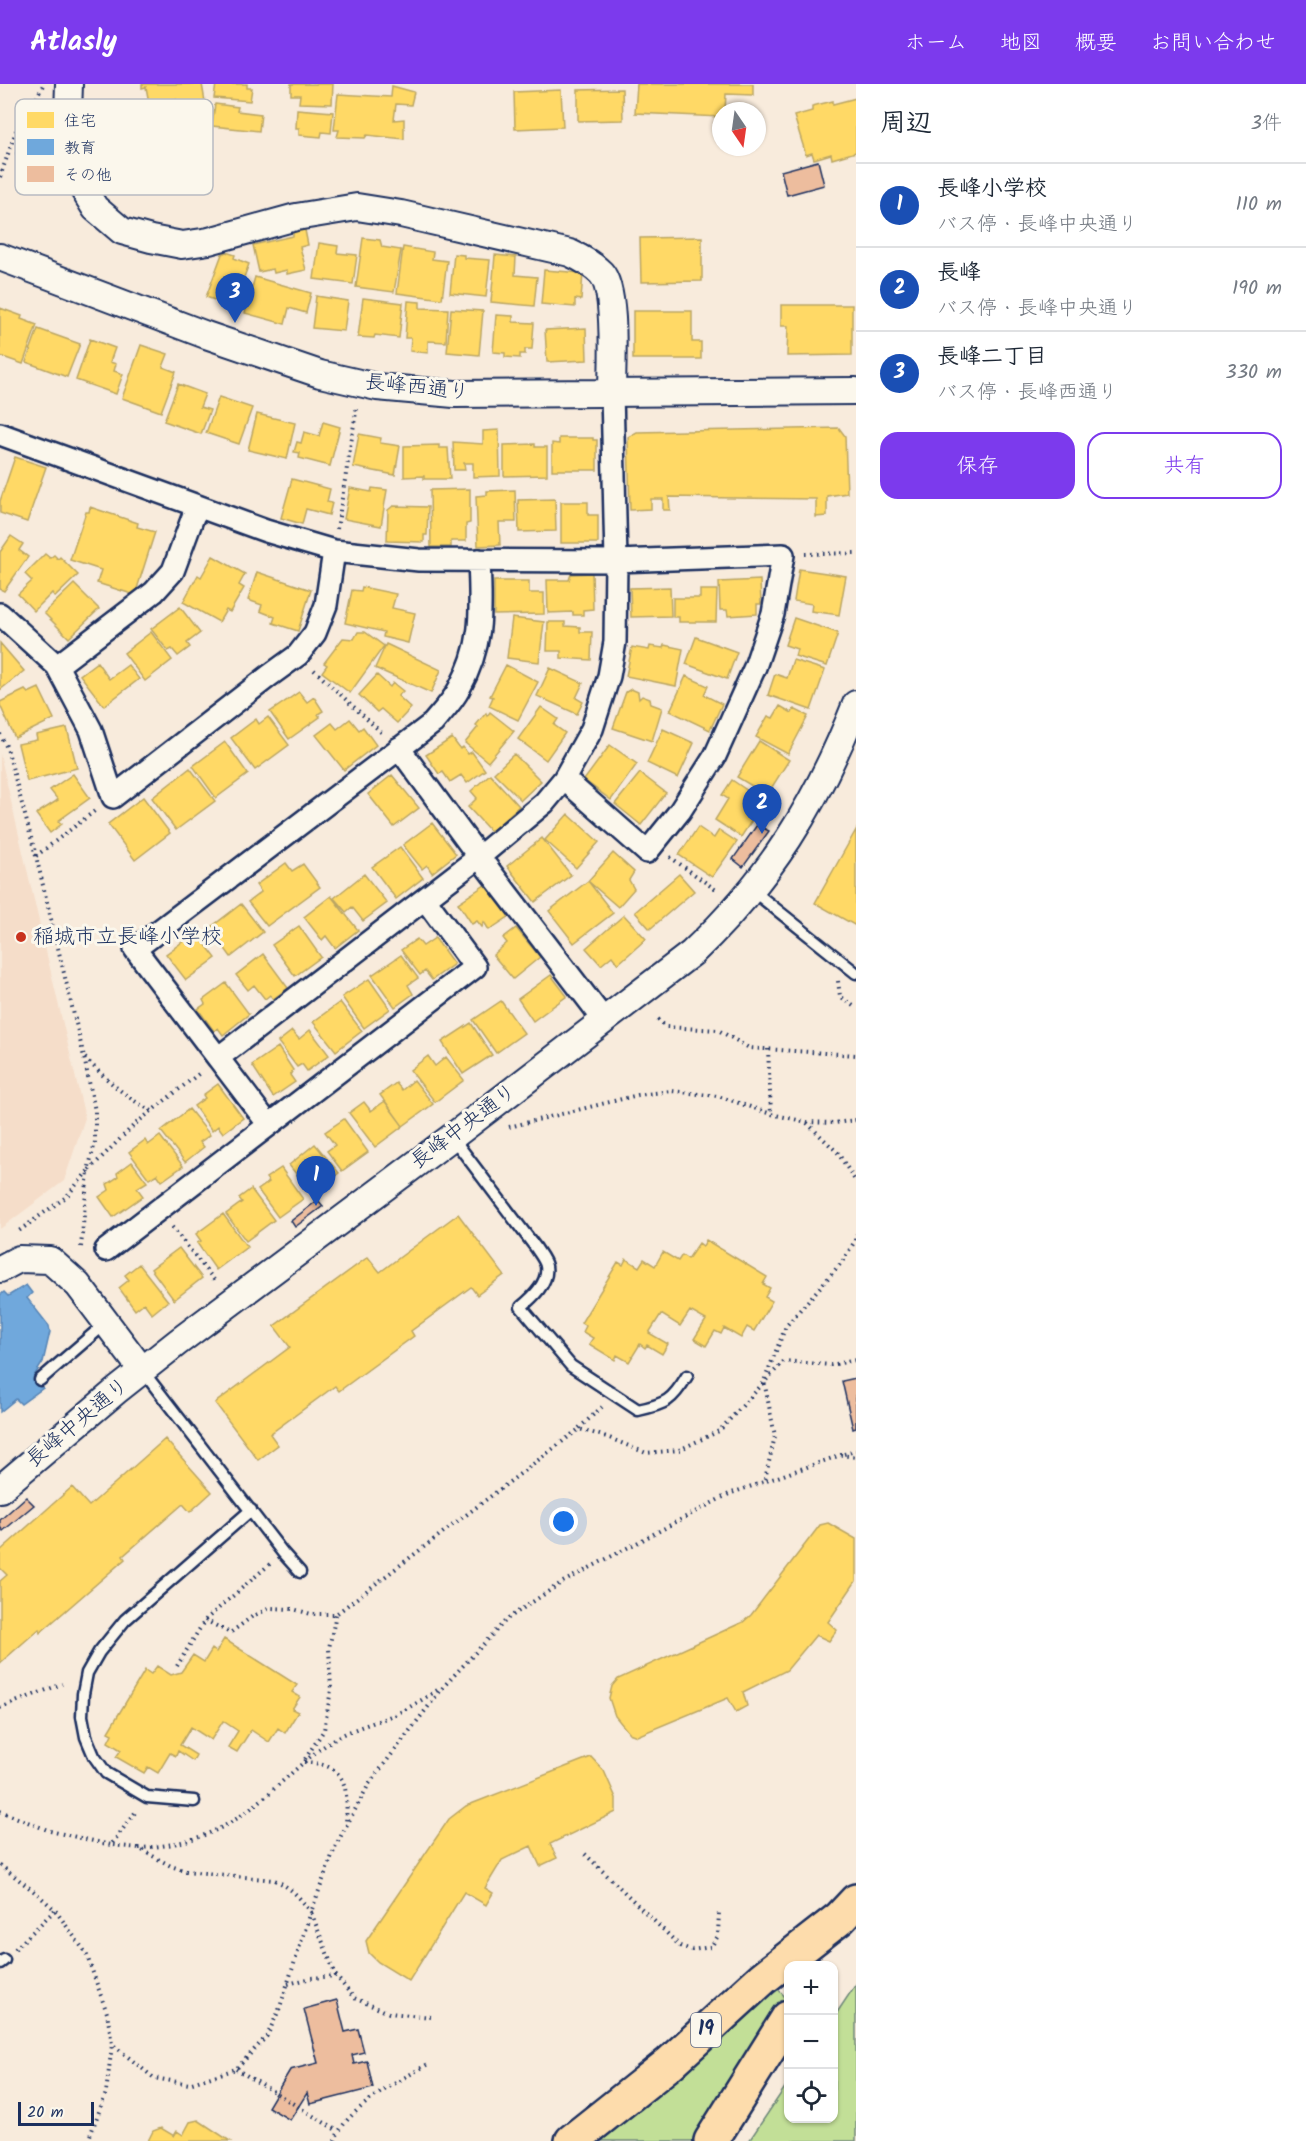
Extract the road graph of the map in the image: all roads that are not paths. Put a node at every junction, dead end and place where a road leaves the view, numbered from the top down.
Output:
1 (69, 84) edge
2 (68, 99) edge
3 (87, 195) edge
4 (0, 257) edge
5 (856, 391) edge
6 (612, 392) junction
7 (0, 434) edge
8 (197, 506) junction
9 (334, 551) junction
10 (479, 560) junction
11 (616, 561) junction
12 (0, 615) edge
13 (57, 666) junction
14 (856, 704) edge
15 (399, 748) junction
16 (564, 779) junction
17 (479, 857) junction
18 (752, 890) junction
19 (425, 899) junction
20 (856, 973) edge
21 (604, 1020) junction
22 (218, 1058) junction
23 (269, 1125) junction
24 (452, 1137) junction
25 (106, 1250) dead end
26 (0, 1269) edge
27 (106, 1323) junction
28 (142, 1370) junction
29 (687, 1376) dead end
30 (40, 1380) dead end
31 (0, 1489) edge
32 (251, 1510) junction
33 (300, 1572) dead end
34 (194, 1802) dead end
35 (848, 1915) edge
36 (819, 1961) edge
37 (784, 2026) edge
38 (572, 2141) edge
39 (711, 2141) edge

1 - 2 street
3 - 6 street
4 - 6 street, 長峰西通り
5 - 6 street, 長峰西通り
6 - 11 street
7 - 8 street
8 - 9 street
8 - 13 street
9 - 10 street
9 - 13 street
10 - 11 street
10 - 15 street
11 - 16 street
11 - 16 street
12 - 13 street
14 - 18 street, 長峰中央通り
15 - 17 street
15 - 22 street
16 - 17 street
17 - 19 street
17 - 21 street
18 - 20 lane
18 - 21 street, 長峰中央通り
19 - 22 street
19 - 23 street
21 - 24 street, 長峰中央通り
22 - 23 street
23 - 25 street
24 - 28 street, 長峰中央通り
24 - 29 lane
26 - 27 street
27 - 28 street
27 - 30 lane
28 - 31 street, 長峰中央通り
28 - 32 lane
32 - 33 lane
32 - 34 lane
35 - 36 main road, 19
35 - 38 main road, 19
37 - 39 main road

